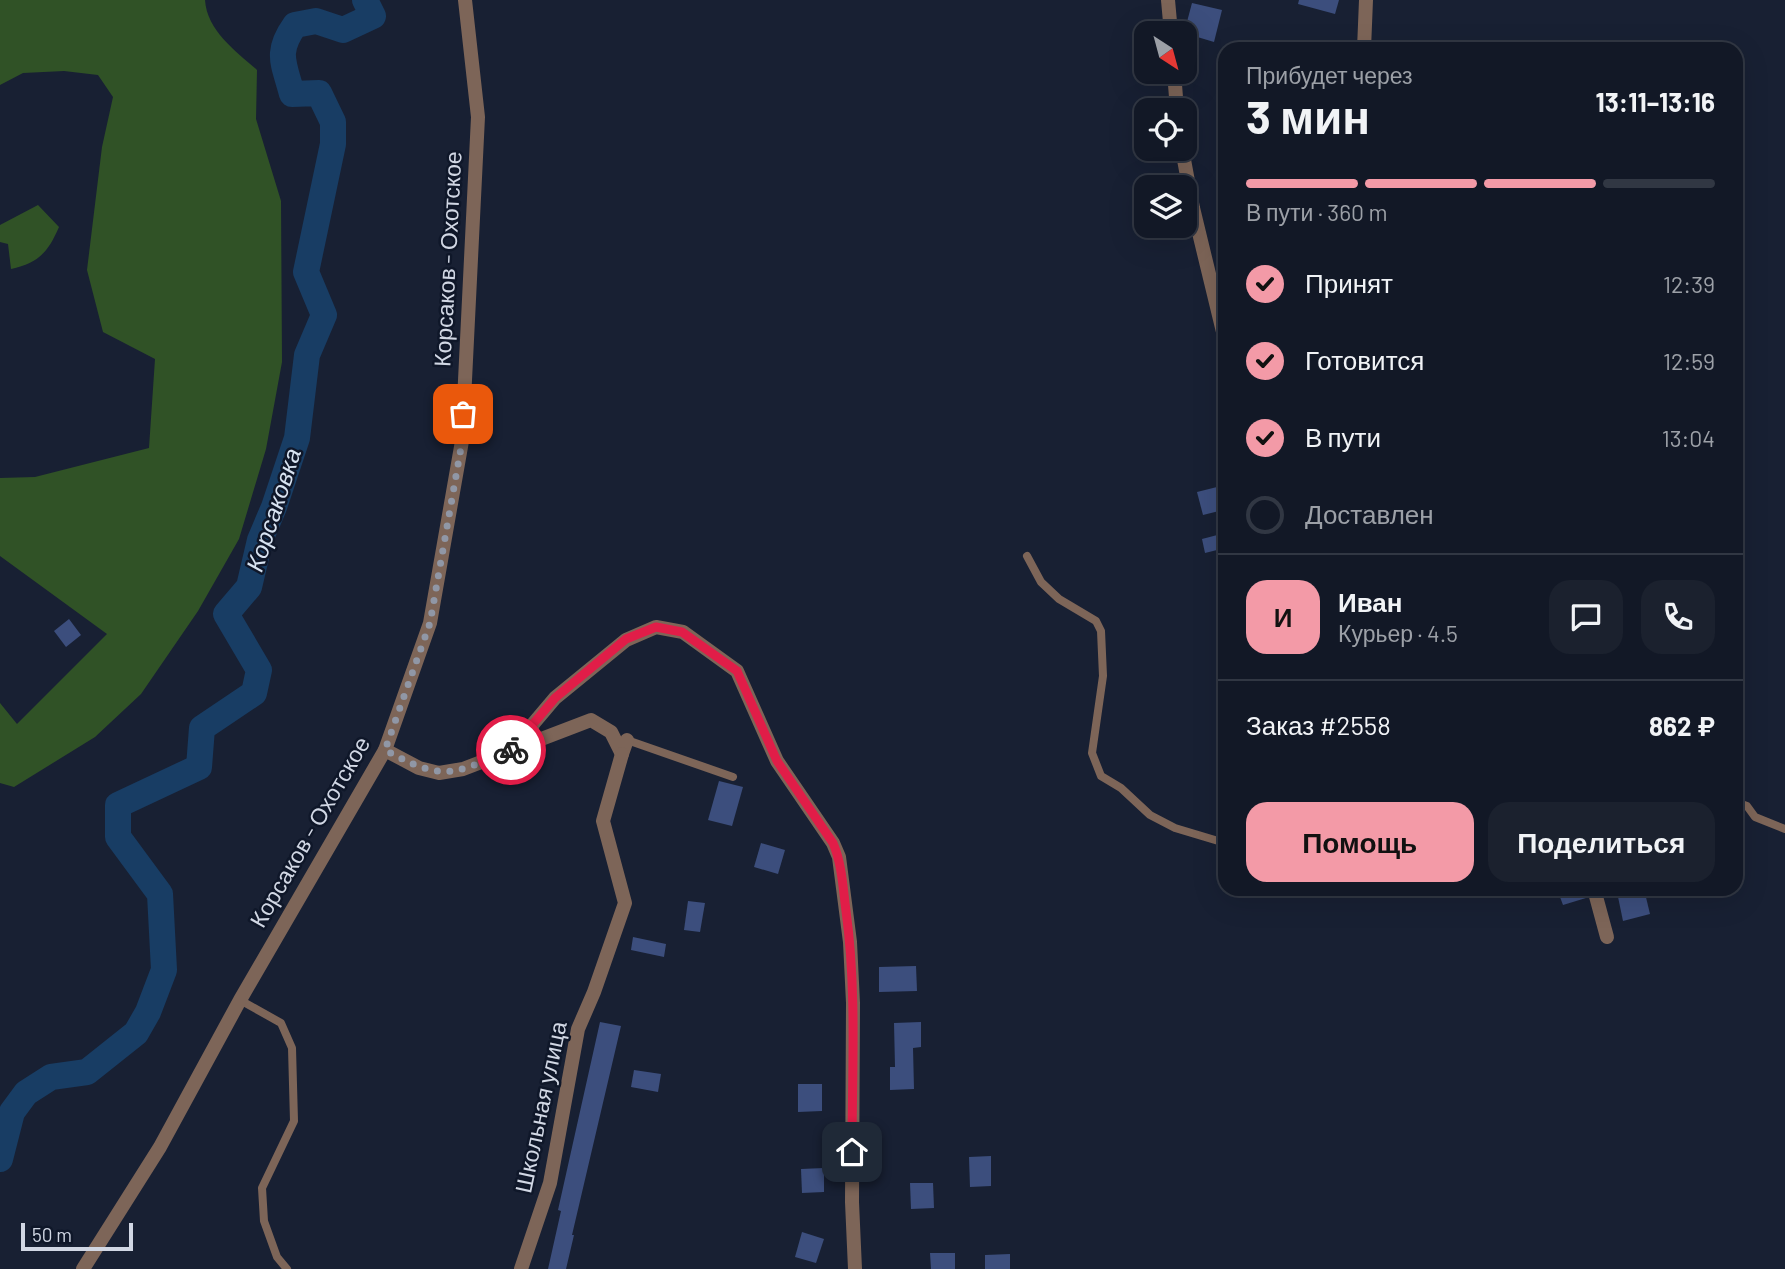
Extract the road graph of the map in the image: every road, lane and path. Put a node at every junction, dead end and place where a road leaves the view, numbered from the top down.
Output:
1 (465, 0) edge
2 (1168, 0) edge
3 (1366, 0) edge
4 (1170, 21) edge
5 (1364, 42) edge
6 (1184, 161) edge
7 (1218, 312) edge
8 (1027, 556) dead end
9 (527, 744) junction
10 (624, 747) junction
11 (385, 750) junction
12 (733, 777) dead end
13 (1743, 805) edge
14 (1785, 829) edge
15 (1218, 841) edge
16 (1596, 896) edge
17 (1607, 937) dead end
18 (240, 1000) junction
19 (83, 1269) edge
20 (287, 1269) edge
21 (520, 1269) edge
22 (855, 1269) edge

1 - 11 street, Корсаков - Охотское
2 - 4 street
3 - 5 street
6 - 7 street
8 - 15 lane
9 - 10 street
9 - 11 street
9 - 22 street
10 - 12 lane
10 - 21 street, Школьная улица
11 - 18 street, Корсаков - Охотское
13 - 14 lane
16 - 17 street
18 - 19 street, Корсаков - Охотское
18 - 20 lane

